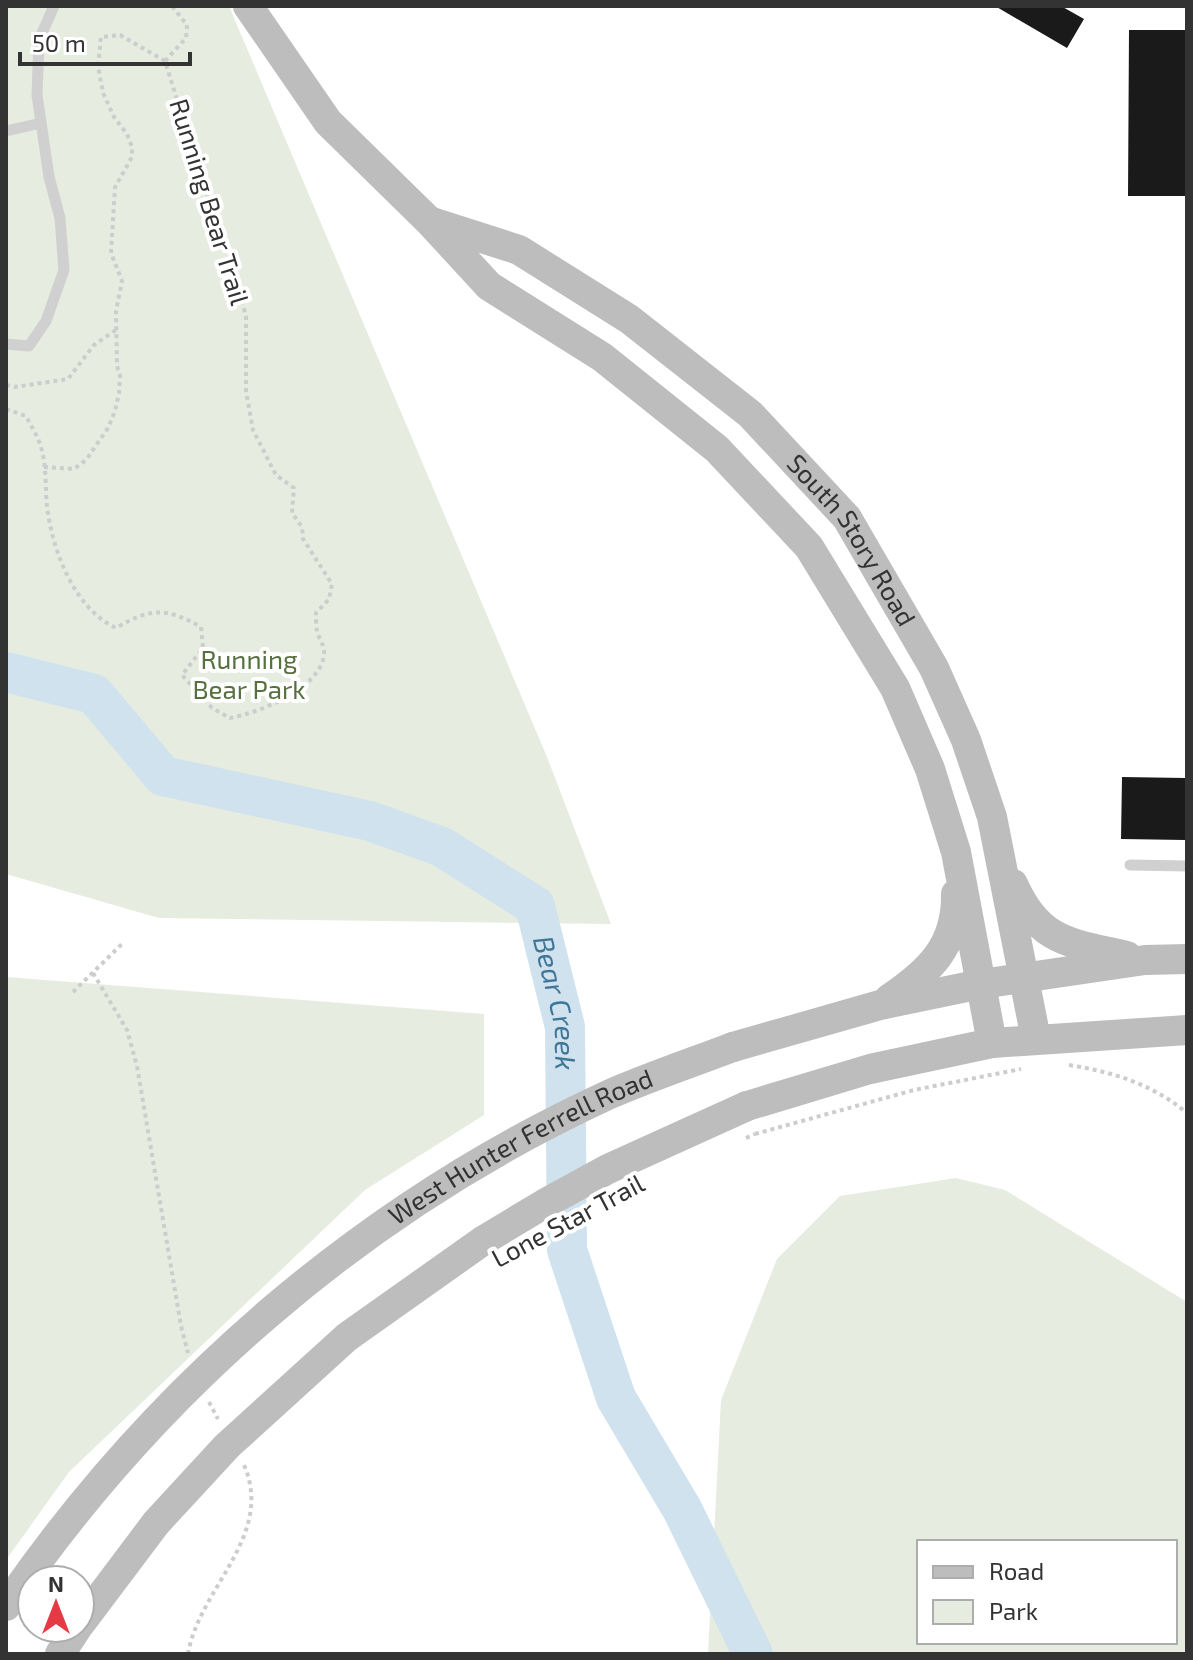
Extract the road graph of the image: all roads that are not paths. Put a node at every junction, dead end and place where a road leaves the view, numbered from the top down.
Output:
1 (54, 6) edge
2 (248, 6) edge
3 (41, 123) junction
4 (6, 131) edge
5 (430, 222) junction
6 (6, 344) edge
7 (999, 850) junction
8 (956, 852) junction
9 (1130, 865) dead end
10 (1187, 866) edge
11 (1187, 959) edge
12 (1145, 960) junction
13 (1024, 978) junction
14 (981, 984) junction
15 (880, 1005) junction
16 (1187, 1030) edge
17 (1036, 1039) junction
18 (992, 1043) junction
19 (96, 1603) edge
20 (6, 1606) edge

1 - 3 lane
2 - 5 main road, South Story Road
3 - 4 lane
3 - 6 lane
5 - 7 main road, South Story Road
5 - 8 main road, South Story Road
7 - 12 main road
7 - 13 main road, South Story Road
8 - 14 main road, South Story Road
8 - 15 main road
9 - 10 lane
11 - 12 main road, West Hunter Ferrell Road
12 - 13 main road, West Hunter Ferrell Road
13 - 14 main road, West Hunter Ferrell Road
13 - 17 main road, South Story Road
14 - 15 main road, West Hunter Ferrell Road
14 - 18 main road, South Story Road
15 - 20 main road, West Hunter Ferrell Road, bridge
16 - 17 main road
17 - 18 main road
18 - 19 main road, bridge

